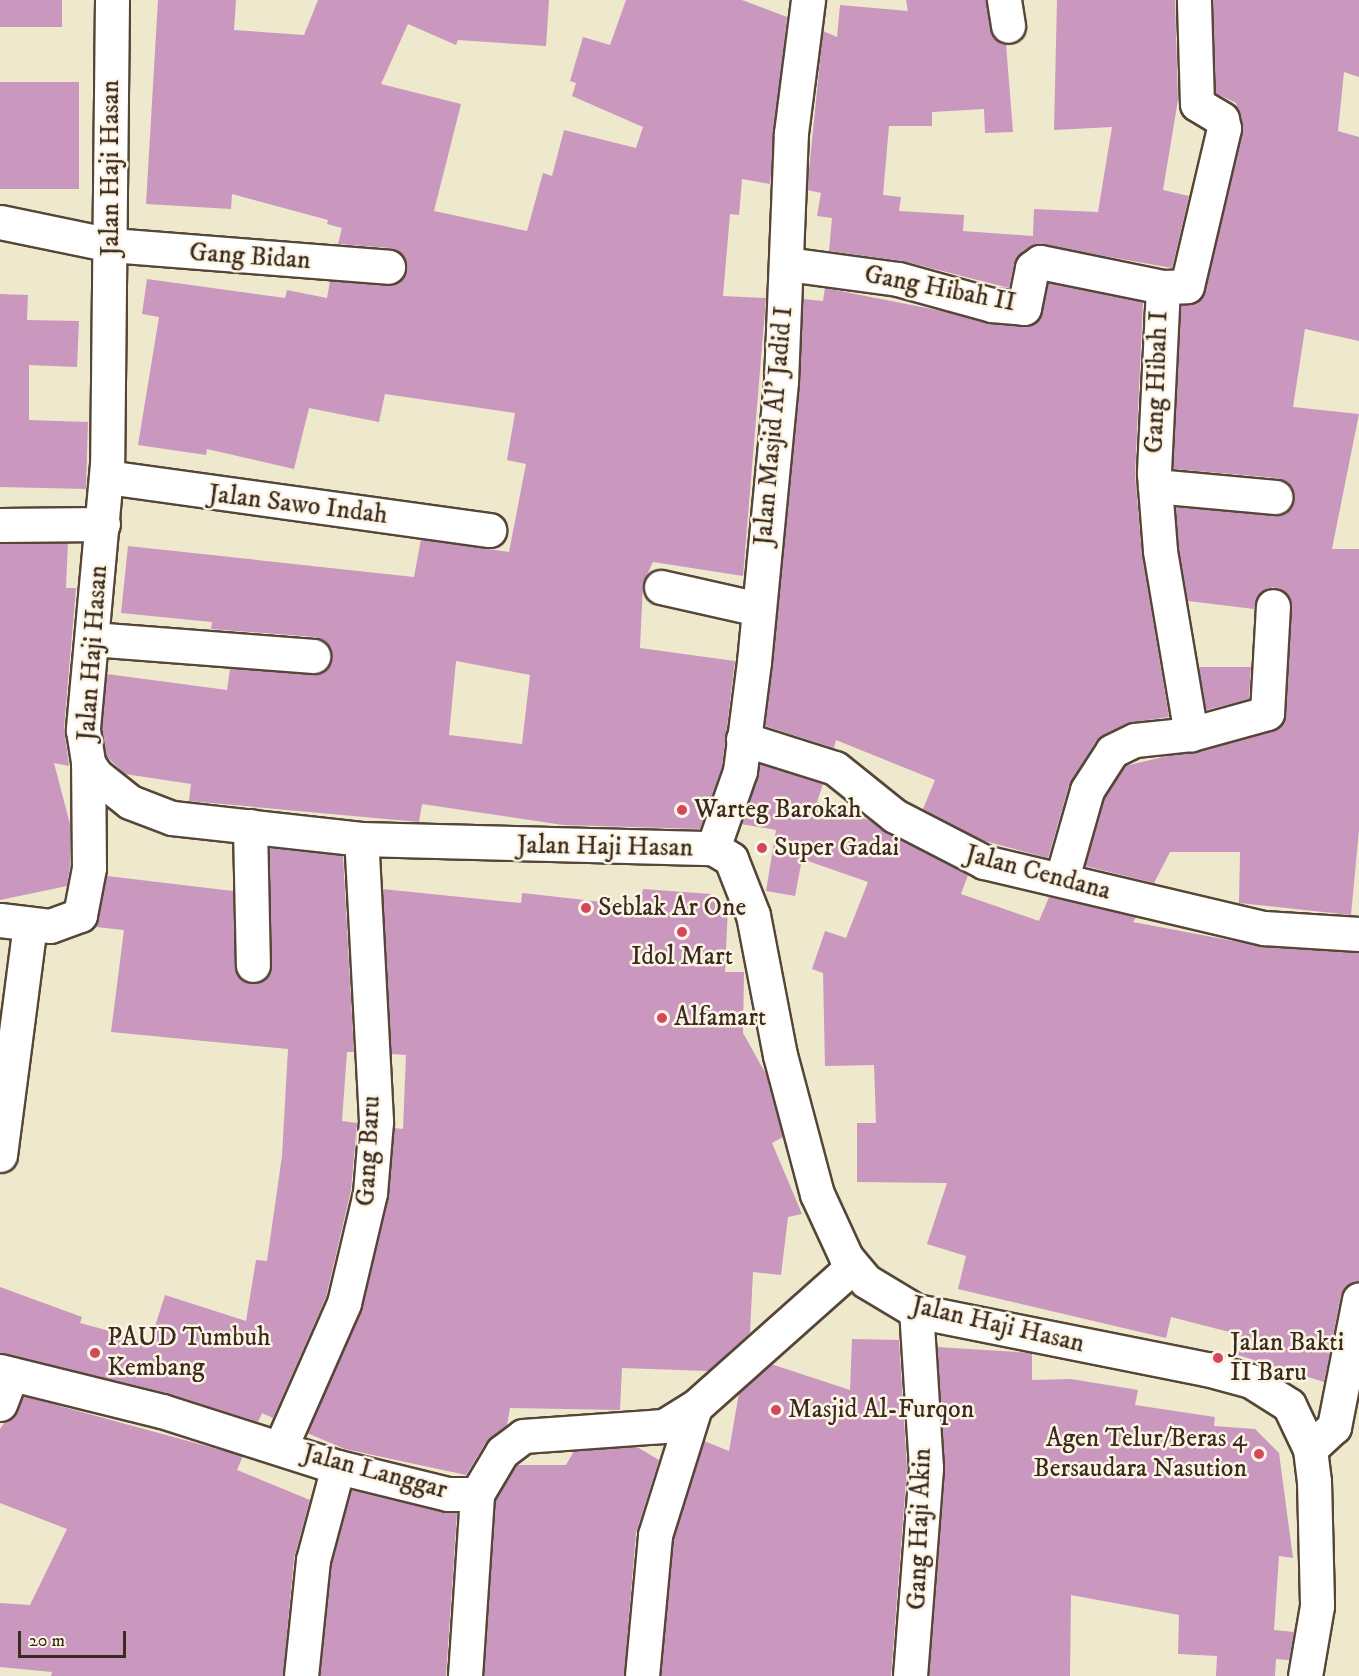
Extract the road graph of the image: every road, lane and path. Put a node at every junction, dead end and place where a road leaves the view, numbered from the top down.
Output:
1 (112, 0) edge
2 (808, 0) edge
3 (1194, 0) edge
4 (0, 222) edge
5 (111, 245) junction
6 (787, 264) junction
7 (388, 267) dead end
8 (1163, 287) junction
9 (107, 477) junction
10 (1155, 486) junction
11 (1275, 497) dead end
12 (103, 524) junction
13 (0, 525) edge
14 (489, 530) dead end
15 (661, 587) dead end
16 (1273, 606) dead end
17 (759, 609) junction
18 (92, 639) junction
19 (313, 656) dead end
20 (1191, 734) junction
21 (743, 739) junction
22 (88, 763) junction
23 (250, 826) junction
24 (361, 839) junction
25 (713, 848) junction
26 (1062, 878) junction
27 (15, 922) edge
28 (1359, 934) edge
29 (253, 965) dead end
30 (0, 1155) edge
31 (852, 1268) junction
32 (1359, 1299) edge
33 (916, 1311) junction
34 (4, 1383) edge
35 (695, 1407) junction
36 (1346, 1430) edge
37 (281, 1446) junction
38 (1310, 1449) junction
39 (338, 1467) junction
40 (477, 1494) junction
41 (301, 1676) edge
42 (465, 1676) edge
43 (642, 1676) edge
44 (910, 1676) edge
45 (1305, 1676) edge

1 - 5 street, Jalan Haji Hasan
2 - 6 street, Jalan Masjid Al' Jadid I
3 - 8 street, Gang Hibah I
4 - 5 street, Gang Bidan
5 - 7 street, Gang Bidan
5 - 9 street, Jalan Haji Hasan
6 - 8 street, Gang Hibah II
6 - 17 street, Jalan Masjid Al' Jadid I
8 - 10 street, Gang Hibah I
9 - 12 street, Jalan Haji Hasan
9 - 14 street, Jalan Sawo Indah
10 - 11 street
10 - 20 street, Gang Hibah I
12 - 13 street
12 - 18 street, Jalan Haji Hasan
15 - 17 street
16 - 20 street
17 - 21 street, Jalan Masjid Al' Jadid I
18 - 19 street
18 - 22 street, Jalan Haji Hasan
20 - 26 street
21 - 25 street, Jalan Masjid Al' Jadid I
21 - 26 street, Jalan Cendana
22 - 23 street, Jalan Haji Hasan
22 - 27 street
23 - 24 street, Jalan Haji Hasan
23 - 29 street
24 - 25 street, Jalan Haji Hasan
24 - 37 street, Gang Baru
25 - 31 street, Jalan Haji Hasan
26 - 28 street, Jalan Cendana
27 - 30 street
31 - 33 street, Jalan Haji Hasan
31 - 35 street, Jalan Langgar
32 - 36 street
33 - 38 street, Jalan Haji Hasan
33 - 44 street, Gang Haji Akin
34 - 37 street, Jalan Langgar
35 - 40 street, Jalan Langgar
35 - 43 street
36 - 38 street
37 - 39 street, Jalan Langgar
38 - 45 street, Jalan Haji Hasan
39 - 40 street, Jalan Langgar
39 - 41 street
40 - 42 street

